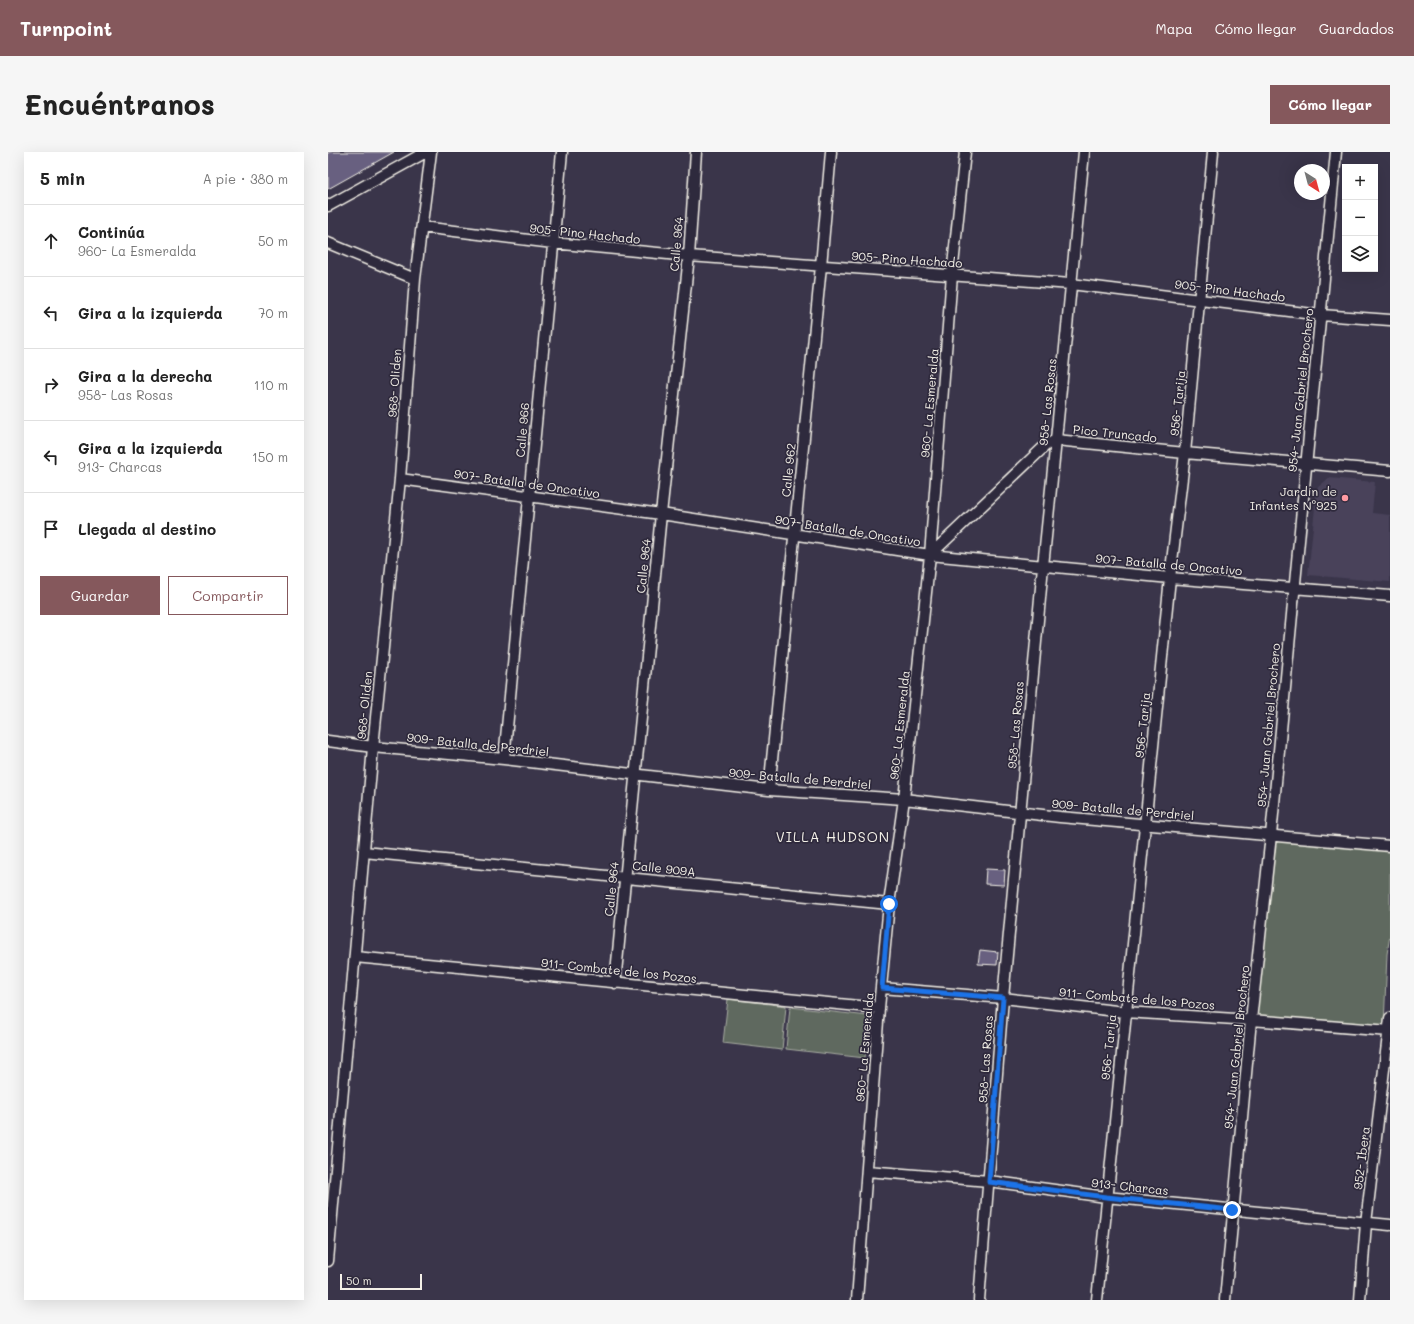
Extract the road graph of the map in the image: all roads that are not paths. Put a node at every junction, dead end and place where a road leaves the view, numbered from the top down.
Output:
1 (426, 152) edge
2 (431, 152) edge
3 (562, 152) edge
4 (696, 152) edge
5 (831, 152) edge
6 (965, 152) edge
7 (1084, 152) edge
8 (1213, 152) edge
9 (1336, 152) edge
10 (328, 206) edge
11 (422, 227) junction
12 (328, 242) edge
13 (553, 243) junction
14 (689, 256) junction
15 (821, 266) junction
16 (952, 275) junction
17 (415, 279) junction
18 (1071, 284) junction
19 (1200, 299) junction
20 (1321, 315) junction
21 (1390, 320) edge
22 (1056, 440) junction
23 (1185, 453) junction
24 (1306, 463) junction
25 (1390, 471) edge
26 (400, 479) junction
27 (529, 496) junction
28 (661, 514) junction
29 (794, 535) junction
30 (930, 556) junction
31 (1043, 566) junction
32 (1170, 578) junction
33 (1293, 588) junction
34 (1390, 596) edge
35 (328, 741) edge
36 (373, 747) junction
37 (504, 759) junction
38 (636, 775) junction
39 (769, 790) junction
40 (904, 799) junction
41 (1020, 813) junction
42 (1145, 824) junction
43 (1271, 835) junction
44 (1390, 846) edge
45 (364, 852) junction
46 (626, 877) junction
47 (889, 904) junction
48 (355, 957) junction
49 (615, 983) junction
50 (882, 988) junction
51 (1003, 998) junction
52 (879, 1008) junction
53 (1125, 1012) junction
54 (1390, 1018) edge
55 (1251, 1020) junction
56 (1389, 1031) edge
57 (867, 1171) junction
58 (989, 1182) junction
59 (1106, 1197) junction
60 (1232, 1210) junction
61 (1366, 1223) junction
62 (1390, 1225) edge
63 (328, 1261) edge
64 (857, 1300) edge
65 (978, 1300) edge
66 (1097, 1300) edge
67 (1224, 1300) edge
68 (1360, 1300) edge

1 - 10 street
2 - 11 street, 968- Oliden
3 - 13 street, Calle 966
4 - 14 street, Calle 964
5 - 15 street, Calle 962
6 - 16 street, 960- La Esmeralda
7 - 18 street, 958- Las Rosas
8 - 19 street, 956- Tarija
9 - 20 street, 954- Juan Gabriel Brochero
11 - 13 street, 905- Pino Hachado
11 - 17 street, 968- Oliden
12 - 17 street
13 - 14 street, 905- Pino Hachado
13 - 27 street, Calle 966
14 - 15 street, 905- Pino Hachado
14 - 28 street, Calle 964
15 - 16 street, 905- Pino Hachado
15 - 29 street, Calle 962
16 - 18 street, 905- Pino Hachado
16 - 30 street, 960- La Esmeralda
17 - 26 street, 968- Oliden
18 - 19 street, 905- Pino Hachado
18 - 22 street, 958- Las Rosas
19 - 20 street, 905- Pino Hachado
19 - 23 street, 956- Tarija
20 - 21 street, 905- Pino Hachado
20 - 24 street, 954- Juan Gabriel Brochero
22 - 23 street, Pico Truncado
22 - 30 street, Pico Truncado
22 - 31 street, 958- Las Rosas
23 - 24 street, Pico Truncado
23 - 32 street, 956- Tarija
24 - 25 street, Pico Truncado
24 - 33 street, 954- Juan Gabriel Brochero
26 - 27 street, 907- Batalla de Oncativo
26 - 36 street, 968- Oliden
27 - 28 street, 907- Batalla de Oncativo
27 - 37 street, Calle 966
28 - 29 street, 907- Batalla de Oncativo
28 - 38 street, Calle 964
29 - 30 street, 907- Batalla de Oncativo
29 - 39 street, Calle 962
30 - 31 street, 907- Batalla de Oncativo
30 - 40 street, 960- La Esmeralda
31 - 32 street, 907- Batalla de Oncativo
31 - 41 street, 958- Las Rosas
32 - 33 street, 907- Batalla de Oncativo
32 - 42 street, 956- Tarija
33 - 34 street, 907- Batalla de Oncativo
33 - 43 street, 954- Juan Gabriel Brochero
35 - 36 street, 909- Batalla de Perdriel
36 - 37 street, 909- Batalla de Perdriel
36 - 45 street, 968- Oliden
37 - 38 street, 909- Batalla de Perdriel
38 - 39 street, 909- Batalla de Perdriel
38 - 46 street, Calle 964
39 - 40 street, 909- Batalla de Perdriel
40 - 41 street, 909- Batalla de Perdriel
40 - 47 street, 960- La Esmeralda
41 - 42 street, 909- Batalla de Perdriel
41 - 51 street, 958- Las Rosas
42 - 43 street, 909- Batalla de Perdriel
42 - 53 street, 956- Tarija
43 - 44 street, 909- Batalla de Perdriel
43 - 55 street, 954- Juan Gabriel Brochero
45 - 46 street, Calle 909A
45 - 48 street, 968- Oliden
46 - 47 street, Calle 909A
46 - 49 street, Calle 964
47 - 50 street, 960- La Esmeralda
48 - 49 street, 911- Combate de los Pozos
48 - 63 street, 968- Oliden
49 - 52 street, 911- Combate de los Pozos
50 - 51 street, 911- Combate de los Pozos
50 - 52 street, 960- La Esmeralda
51 - 53 street, 911- Combate de los Pozos
51 - 58 street, 958- Las Rosas
52 - 57 street, 960- La Esmeralda
53 - 55 street, 911- Combate de los Pozos
53 - 59 street, 956- Tarija
54 - 56 street, 952- Ibera
55 - 56 street, 911- Combate de los Pozos
55 - 60 street, 954- Juan Gabriel Brochero
56 - 61 street, 952- Ibera
57 - 58 street, 913- Charcas
57 - 64 street, 960- La Esmeralda
58 - 59 street, 913- Charcas
58 - 65 street, 958- Las Rosas
59 - 60 street, 913- Charcas
59 - 66 street, 956- Tarija
60 - 61 street, 913- Charcas
60 - 67 street, 954- Juan Gabriel Brochero
61 - 62 street, 913- Charcas
61 - 68 street, 952- Ibera

